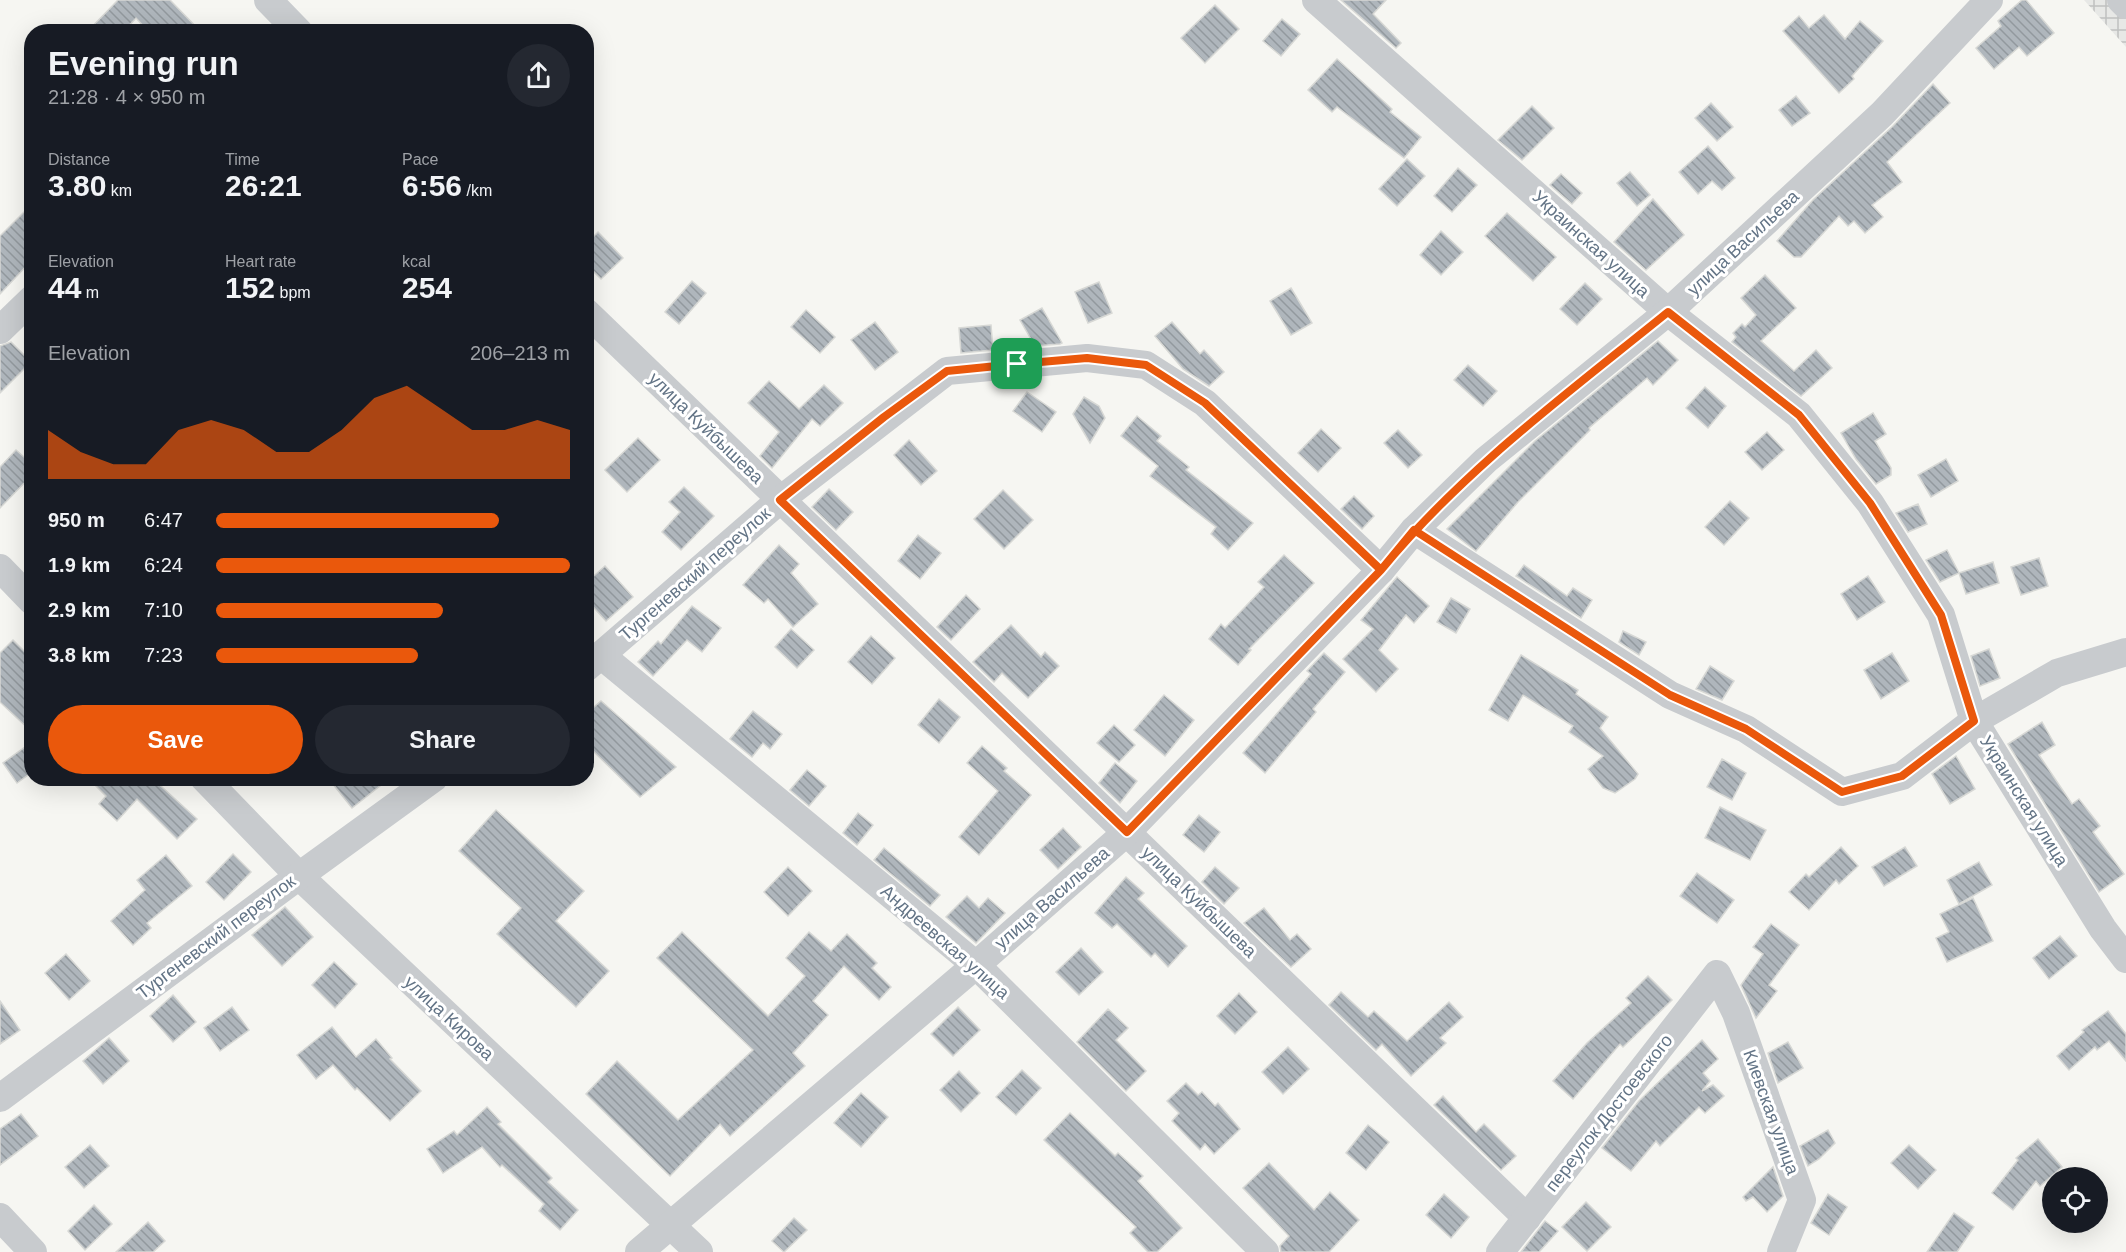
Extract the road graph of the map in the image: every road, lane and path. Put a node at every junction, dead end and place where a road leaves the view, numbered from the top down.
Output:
1 (268, 0) edge
2 (1316, 0) edge
3 (1989, 0) edge
4 (2121, 0) edge
5 (2126, 5) edge
6 (291, 24) edge
7 (24, 307) edge
8 (1668, 312) junction
9 (594, 320) edge
10 (0, 330) edge
11 (780, 500) junction
12 (1414, 530) junction
13 (0, 568) edge
14 (1381, 570) junction
15 (24, 593) edge
16 (2126, 652) edge
17 (594, 662) edge
18 (1974, 721) junction
19 (212, 786) edge
20 (423, 786) edge
21 (1127, 832) junction
22 (298, 876) junction
23 (2126, 959) edge
24 (976, 965) junction
25 (1717, 974) joint
26 (0, 1098) edge
27 (0, 1217) edge
28 (1527, 1218) junction
29 (670, 1225) junction
30 (33, 1252) edge
31 (639, 1252) edge
32 (699, 1252) edge
33 (1265, 1252) edge
34 (1500, 1252) edge
35 (1781, 1252) edge

1 - 6 street
2 - 8 street, Украинская улица
3 - 8 street, улица Васильева
4 - 5 street
7 - 10 street
8 - 12 street, улица Васильева
8 - 18 street, Украинская улица
9 - 11 street, улица Куйбышева
11 - 14 street, Тургеневский переулок
11 - 17 street, Тургеневский переулок
11 - 21 street, улица Куйбышева
12 - 14 street, улица Васильева
12 - 18 street
13 - 15 street
14 - 21 street, улица Васильева
16 - 18 street
17 - 24 street, Андреевская улица
18 - 23 street, Украинская улица
19 - 22 street, улица Кирова
20 - 22 street, Тургеневский переулок
21 - 24 street, улица Васильева
21 - 28 street, улица Куйбышева
22 - 26 street, Тургеневский переулок
22 - 29 street, улица Кирова
24 - 29 street, улица Васильева
24 - 33 street, Андреевская улица
25 - 28 street, переулок Достоевского
25 - 35 street, Киевская улица
27 - 30 street
28 - 34 street, переулок Достоевского
29 - 31 street, улица Васильева
29 - 32 street, улица Кирова

